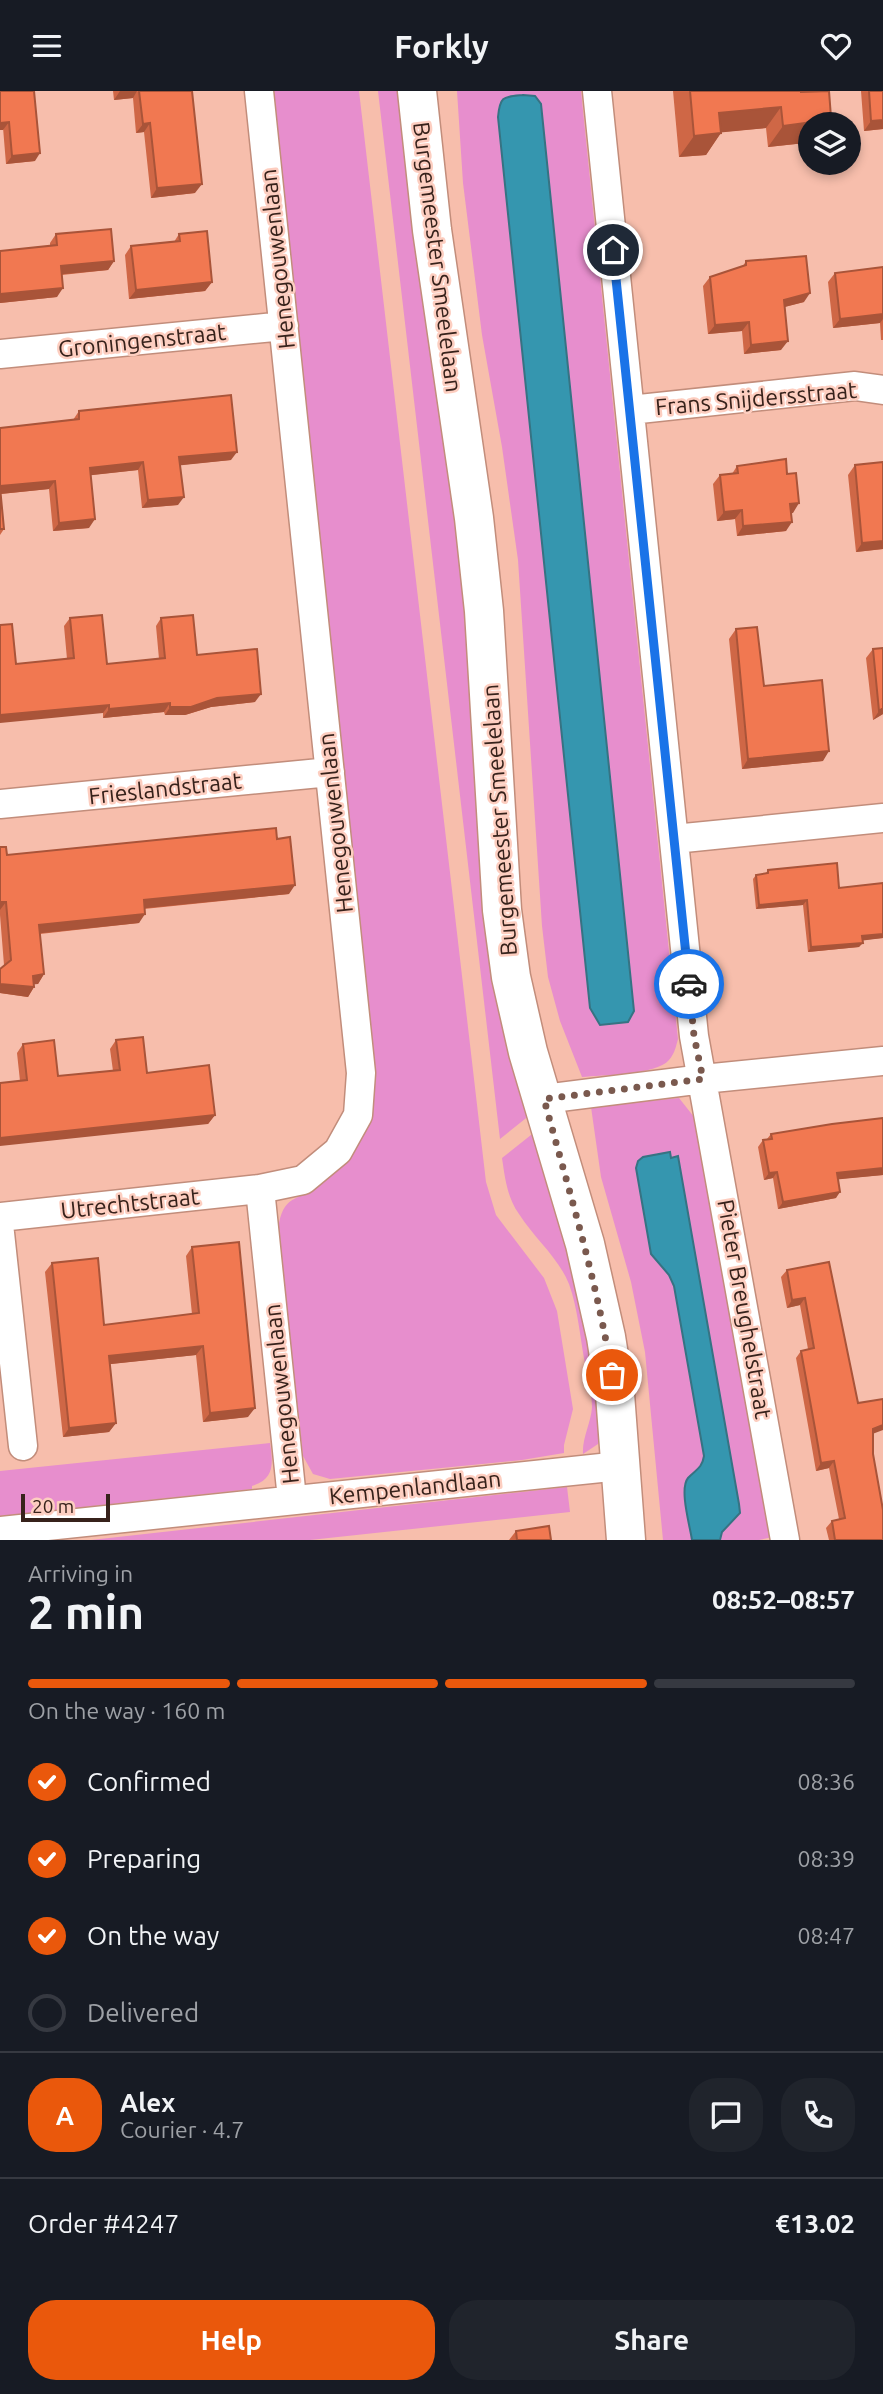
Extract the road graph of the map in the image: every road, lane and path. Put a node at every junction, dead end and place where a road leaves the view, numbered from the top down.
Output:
1 (259, 91) edge
2 (417, 91) edge
3 (597, 91) edge
4 (284, 326) junction
5 (0, 354) edge
6 (883, 390) edge
7 (629, 409) junction
8 (330, 772) junction
9 (0, 804) edge
10 (883, 818) edge
11 (674, 839) junction
12 (883, 1061) edge
13 (703, 1079) junction
14 (544, 1099) junction
15 (260, 1189) junction
16 (0, 1217) edge
17 (0, 1233) edge
18 (23, 1446) dead end
19 (621, 1466) junction
20 (292, 1499) junction
21 (0, 1531) edge
22 (50, 1533) edge
23 (626, 1540) edge
24 (785, 1540) edge

1 - 4 street, Henegouwenlaan
2 - 14 street, Burgemeester Smeelelaan
3 - 7 street, Pieter Breughelstraat
4 - 5 street, Groningenstraat
4 - 8 street, Henegouwenlaan
6 - 7 street, Frans Snijdersstraat
7 - 11 street, Pieter Breughelstraat
8 - 9 street, Frieslandstraat
8 - 15 street, Henegouwenlaan
10 - 11 street
11 - 13 street, Pieter Breughelstraat
12 - 13 street
13 - 14 street
13 - 24 street, Pieter Breughelstraat
14 - 19 street, Burgemeester Smeelelaan
15 - 16 street, Utrechtstraat
15 - 20 street, Henegouwenlaan
17 - 18 street
19 - 20 street, Kempenlandlaan
19 - 23 street, Burgemeester Smeelelaan
20 - 22 street, Kempenlandlaan
21 - 22 street, Kempenlandlaan

